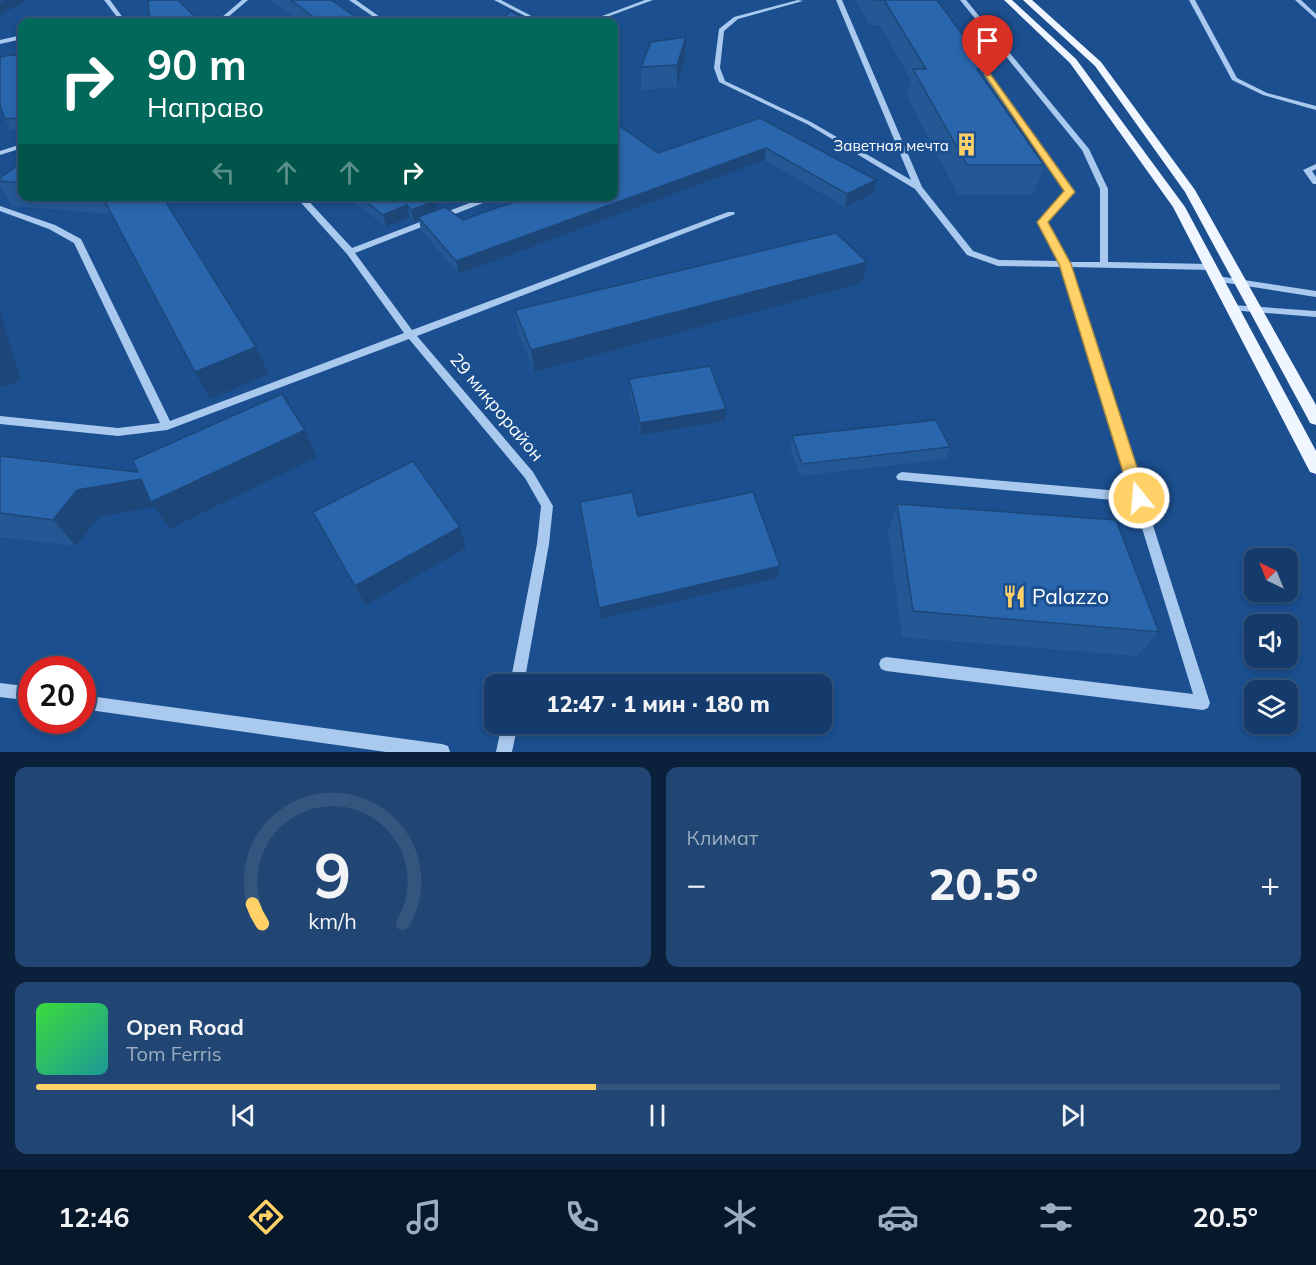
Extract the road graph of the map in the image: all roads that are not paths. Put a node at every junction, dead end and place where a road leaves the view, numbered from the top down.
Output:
1 (107, 0) edge
2 (244, 0) edge
3 (352, 0) edge
4 (497, 0) edge
5 (650, 0) edge
6 (839, 0) edge
7 (963, 0) edge
8 (1008, 0) edge
9 (1027, 0) edge
10 (1192, 0) edge
11 (1298, 0) edge
12 (800, 1) edge
13 (1316, 17) edge
14 (121, 18) edge
15 (224, 18) edge
16 (378, 18) edge
17 (532, 18) edge
18 (600, 18) edge
19 (18, 39) edge
20 (0, 42) edge
21 (974, 57) edge
22 (1316, 108) edge
23 (18, 147) edge
24 (0, 153) edge
25 (1316, 166) edge
26 (1316, 182) edge
27 (918, 188) junction
28 (304, 201) edge
29 (484, 201) edge
30 (0, 208) edge
31 (731, 214) dead end
32 (350, 252) junction
33 (1065, 264) junction
34 (1104, 265) junction
35 (1211, 267) junction
36 (1233, 268) junction
37 (1217, 279) junction
38 (1242, 284) junction
39 (1316, 294) edge
40 (1233, 308) junction
41 (1257, 311) junction
42 (1316, 315) edge
43 (409, 333) junction
44 (1316, 419) edge
45 (0, 420) edge
46 (167, 426) junction
47 (1311, 449) edge
48 (1316, 467) edge
49 (902, 477) dead end
50 (1139, 498) junction
51 (885, 664) dead end
52 (519, 674) edge
53 (0, 690) edge
54 (18, 692) edge
55 (96, 704) edge
56 (508, 734) edge
57 (442, 752) edge
58 (504, 752) edge

1 - 14 street
2 - 15 street
3 - 16 street
4 - 17 street
5 - 18 street
6 - 27 street
7 - 34 street
8 - 35 main road
9 - 36 main road
10 - 22 street
11 - 13 street
12 - 27 street
19 - 20 street
21 - 33 street
23 - 24 street
25 - 26 street
27 - 33 street
28 - 32 street, 29 микрорайон
29 - 32 street
30 - 46 street
31 - 43 street
32 - 43 street, 29 микрорайон
33 - 34 street
33 - 50 street
34 - 35 street
35 - 36 main road
35 - 37 main road
36 - 38 main road
37 - 38 street
37 - 40 main road
38 - 39 street
38 - 41 main road
40 - 41 street
40 - 47 main road
41 - 42 street
41 - 44 main road
43 - 46 street
43 - 52 street, 29 микрорайон
45 - 46 street
47 - 48 main road
49 - 50 street
50 - 51 street
53 - 54 street
55 - 57 street
56 - 58 street

